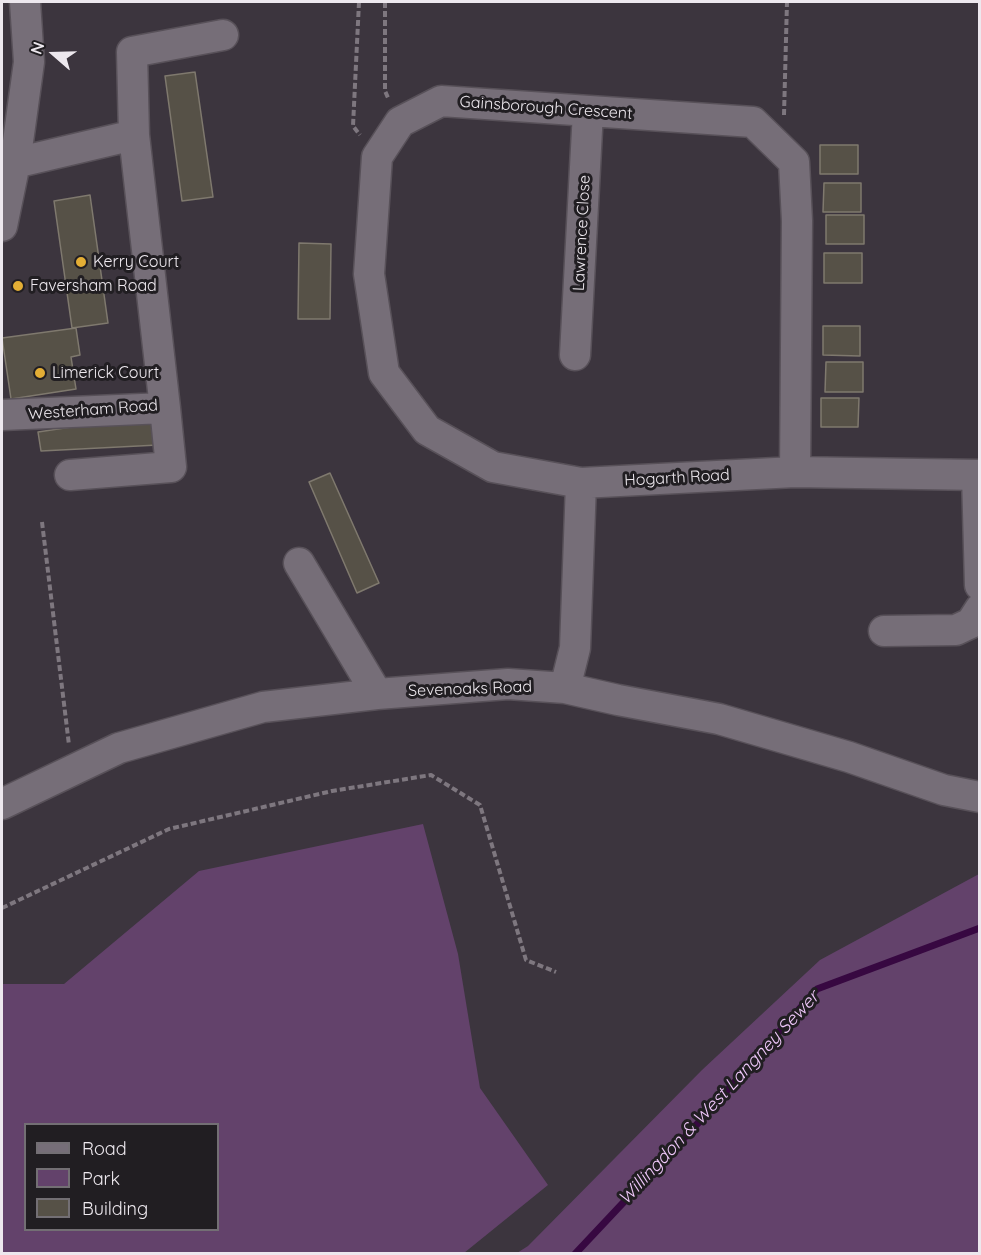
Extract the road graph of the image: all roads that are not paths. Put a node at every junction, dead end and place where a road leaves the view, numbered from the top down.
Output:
1 (25, 2) edge
2 (223, 35) dead end
3 (588, 111) junction
4 (134, 135) junction
5 (15, 163) junction
6 (2, 226) edge
7 (575, 355) dead end
8 (165, 408) junction
9 (2, 415) edge
10 (795, 472) junction
11 (70, 475) dead end
12 (978, 475) edge
13 (581, 483) junction
14 (299, 563) dead end
15 (980, 585) edge
16 (980, 609) edge
17 (884, 631) dead end
18 (566, 688) junction
19 (377, 694) junction
20 (980, 797) edge
21 (2, 804) edge

1 - 5 street
2 - 4 street, Westerham Road
3 - 7 street, Lawrence Close
3 - 10 street, Gainsborough Crescent
3 - 13 street, Gainsborough Crescent
4 - 5 street
4 - 8 street, Westerham Road
5 - 6 street
8 - 9 street, Westerham Road
8 - 11 street
10 - 12 street, Hogarth Road
10 - 13 street, Hogarth Road
12 - 15 street
13 - 18 street
14 - 19 street
16 - 17 street
18 - 19 street, Sevenoaks Road
18 - 20 street, Sevenoaks Road
19 - 21 street, Sevenoaks Road

